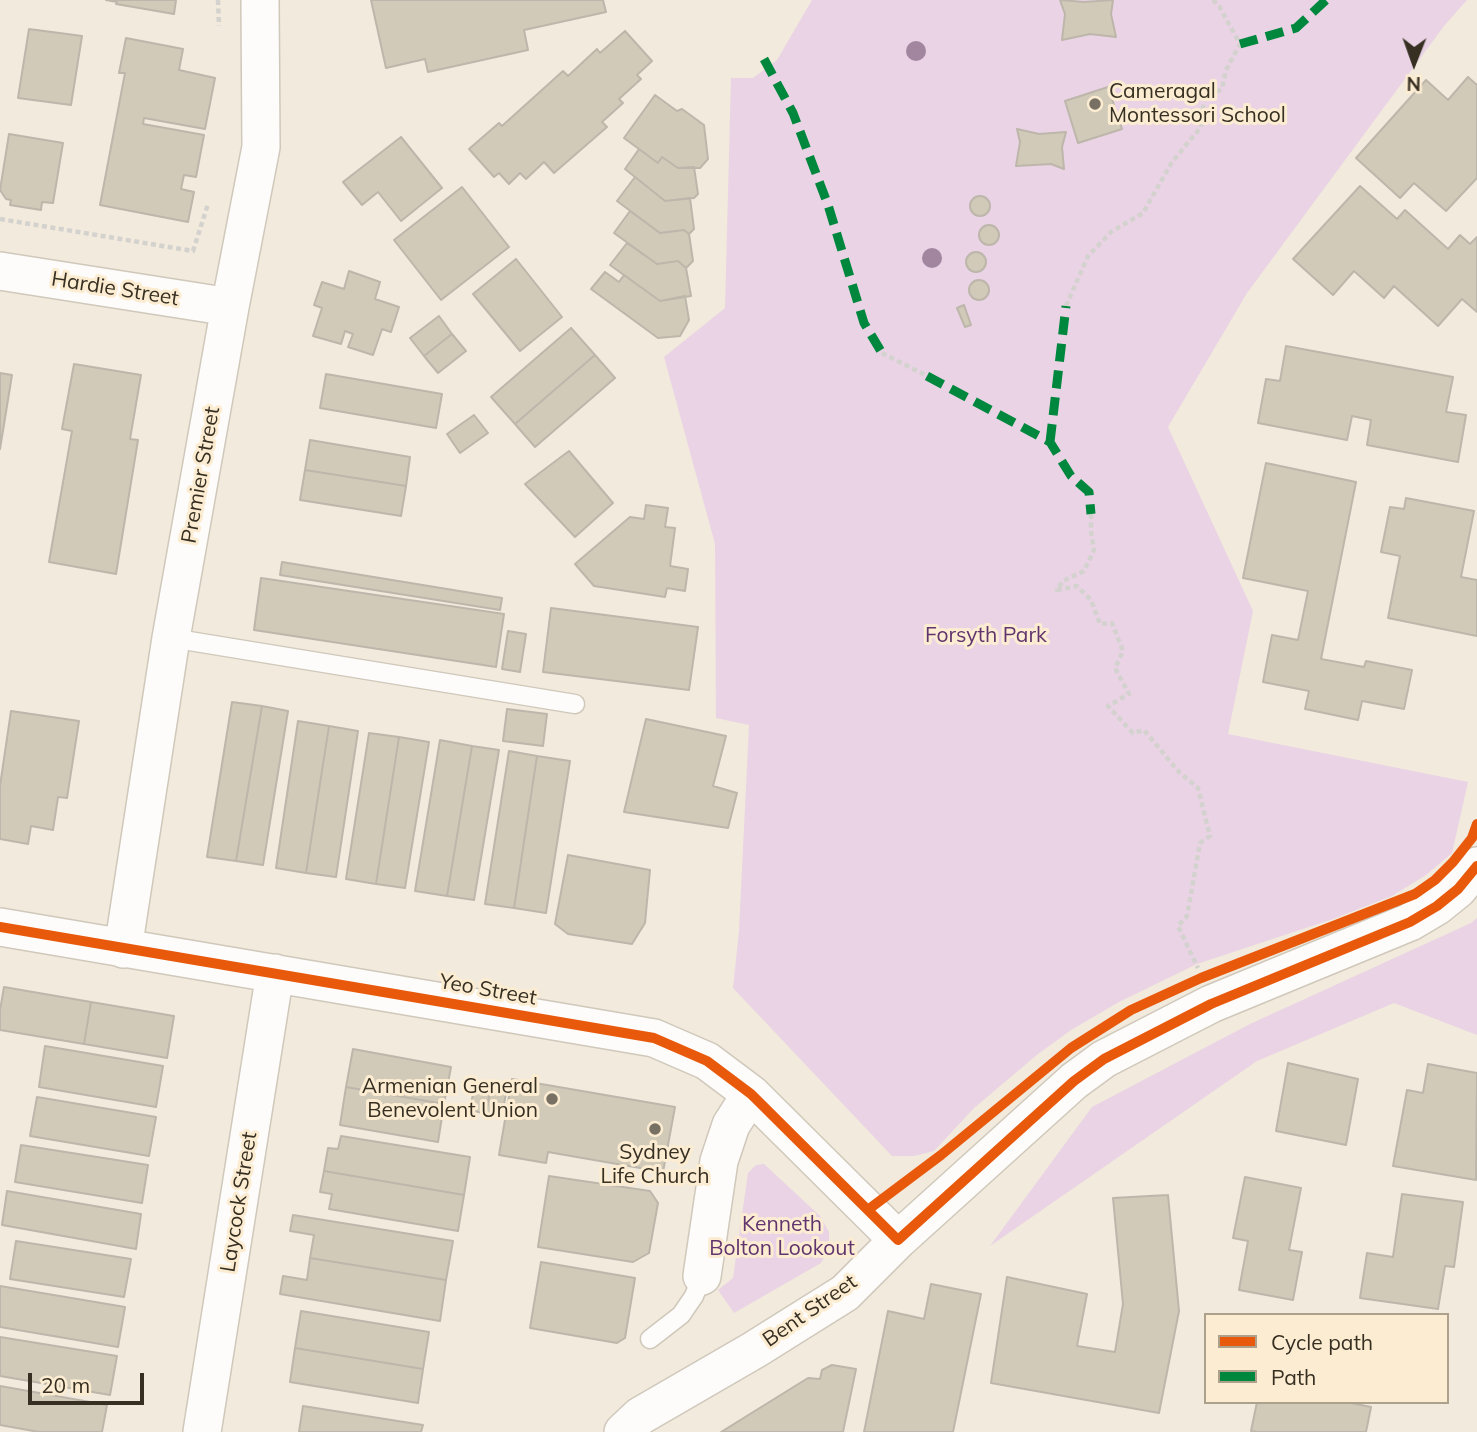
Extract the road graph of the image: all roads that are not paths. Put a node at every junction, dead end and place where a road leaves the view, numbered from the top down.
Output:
1 (260, 0) edge
2 (0, 271) edge
3 (230, 306) junction
4 (171, 638) junction
5 (575, 704) dead end
6 (1467, 884) edge
7 (0, 927) edge
8 (122, 949) junction
9 (275, 973) junction
10 (751, 1094) junction
11 (898, 1240) junction
12 (702, 1276) joint
13 (650, 1339) dead end
14 (202, 1432) edge
15 (623, 1432) edge

1 - 3 street, Premier Street
2 - 3 street, Hardie Street
3 - 4 street, Premier Street
4 - 5 lane
4 - 8 street, Premier Street
6 - 11 street, Bent Street
7 - 8 street, Yeo Street
8 - 9 street, Yeo Street
9 - 10 street, Yeo Street
9 - 14 street, Laycock Street
10 - 11 street, Yeo Street
10 - 12 street
11 - 15 street, Bent Street
12 - 13 lane

